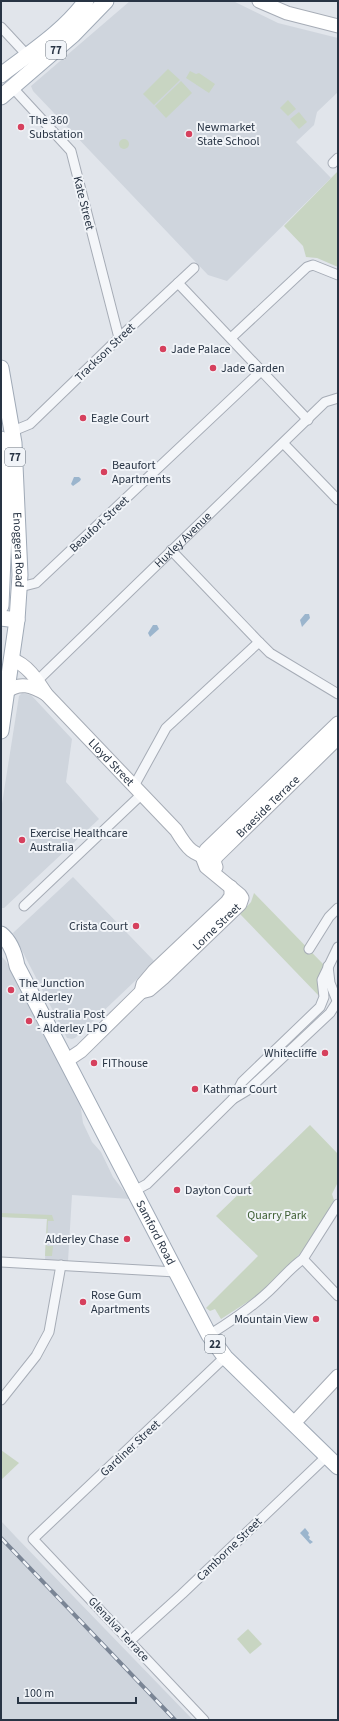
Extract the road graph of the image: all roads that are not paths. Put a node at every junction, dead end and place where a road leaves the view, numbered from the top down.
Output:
1 (106, 1) edge
2 (81, 3) edge
3 (266, 3) edge
4 (338, 26) edge
5 (1, 27) edge
6 (27, 55) junction
7 (1, 75) edge
8 (7, 92) edge
9 (194, 268) dead end
10 (338, 275) edge
11 (178, 283) junction
12 (119, 338) junction
13 (230, 338) junction
14 (1, 368) edge
15 (261, 372) junction
16 (338, 398) edge
17 (308, 420) junction
18 (7, 435) edge
19 (284, 444) junction
20 (338, 500) edge
21 (171, 550) junction
22 (20, 587) junction
23 (1, 606) edge
24 (1, 618) edge
25 (17, 620) junction
26 (258, 642) junction
27 (6, 665) edge
28 (34, 684) junction
29 (6, 692) junction
30 (338, 694) edge
31 (338, 723) edge
32 (1, 731) edge
33 (338, 738) edge
34 (138, 790) junction
35 (210, 861) junction
36 (24, 906) dead end
37 (338, 908) edge
38 (1, 934) edge
39 (338, 947) edge
40 (309, 949) dead end
41 (1, 950) edge
42 (17, 966) junction
43 (328, 966) junction
44 (337, 1002) edge
45 (66, 1061) junction
46 (233, 1099) junction
47 (134, 1191) junction
48 (338, 1204) edge
49 (303, 1260) junction
50 (1, 1262) edge
51 (61, 1265) junction
52 (176, 1272) junction
53 (338, 1296) edge
54 (209, 1335) junction
55 (225, 1357) junction
56 (338, 1376) edge
57 (1, 1400) edge
58 (294, 1423) junction
59 (327, 1456) junction
60 (338, 1467) edge
61 (33, 1538) joint
62 (130, 1641) junction
63 (204, 1720) edge

1 - 8 main road, 77
2 - 6 main road, 77
3 - 4 street
5 - 6 street
6 - 7 main road, 77
8 - 12 street, Kate Street
9 - 11 street, Trackson Street
10 - 13 street
11 - 12 street, Trackson Street
11 - 13 street
12 - 18 street, Trackson Street
13 - 15 street
14 - 18 main road, Enoggera Road / 77
15 - 17 street
15 - 22 street, Beaufort Street
16 - 17 street, Huxley Avenue
17 - 19 street, Huxley Avenue
18 - 22 main road, Enoggera Road / 77
18 - 23 main road, Enoggera Road / 77
19 - 20 street
19 - 21 street, Huxley Avenue
21 - 26 street
21 - 28 street, Huxley Avenue
22 - 25 main road, Enoggera Road / 77
24 - 25 main road
25 - 27 main road, Enoggera Road / 77
26 - 30 street
26 - 34 street
27 - 28 street, Lloyd Street
27 - 29 main road, Enoggera Road / 77
28 - 29 street
28 - 34 street, Lloyd Street
29 - 32 main road, Enoggera Road / 77
31 - 35 street, Braeside Terrace
33 - 35 street, Braeside Terrace
34 - 35 street, Lloyd Street
34 - 36 street
35 - 45 street, Lorne Street
37 - 40 street
38 - 42 main road, Samford Road / 22
39 - 43 street
41 - 42 main road, Samford Road / 22
42 - 45 main road, Samford Road / 22
43 - 44 street
43 - 46 street
44 - 46 street
45 - 47 main road, Samford Road / 22
46 - 47 street
47 - 52 main road, Samford Road / 22
48 - 49 street
49 - 53 street
49 - 54 street
50 - 51 street
51 - 52 street
51 - 57 street
52 - 54 main road, Samford Road / 22
54 - 55 main road, Samford Road / 22
55 - 58 main road, Samford Road / 22
55 - 61 street, Gardiner Street
56 - 58 street
58 - 59 main road, Samford Road / 22
59 - 60 main road, Samford Road / 22
59 - 62 street, Camborne Street
61 - 62 street, Glenalva Terrace
62 - 63 street, Glenalva Terrace

